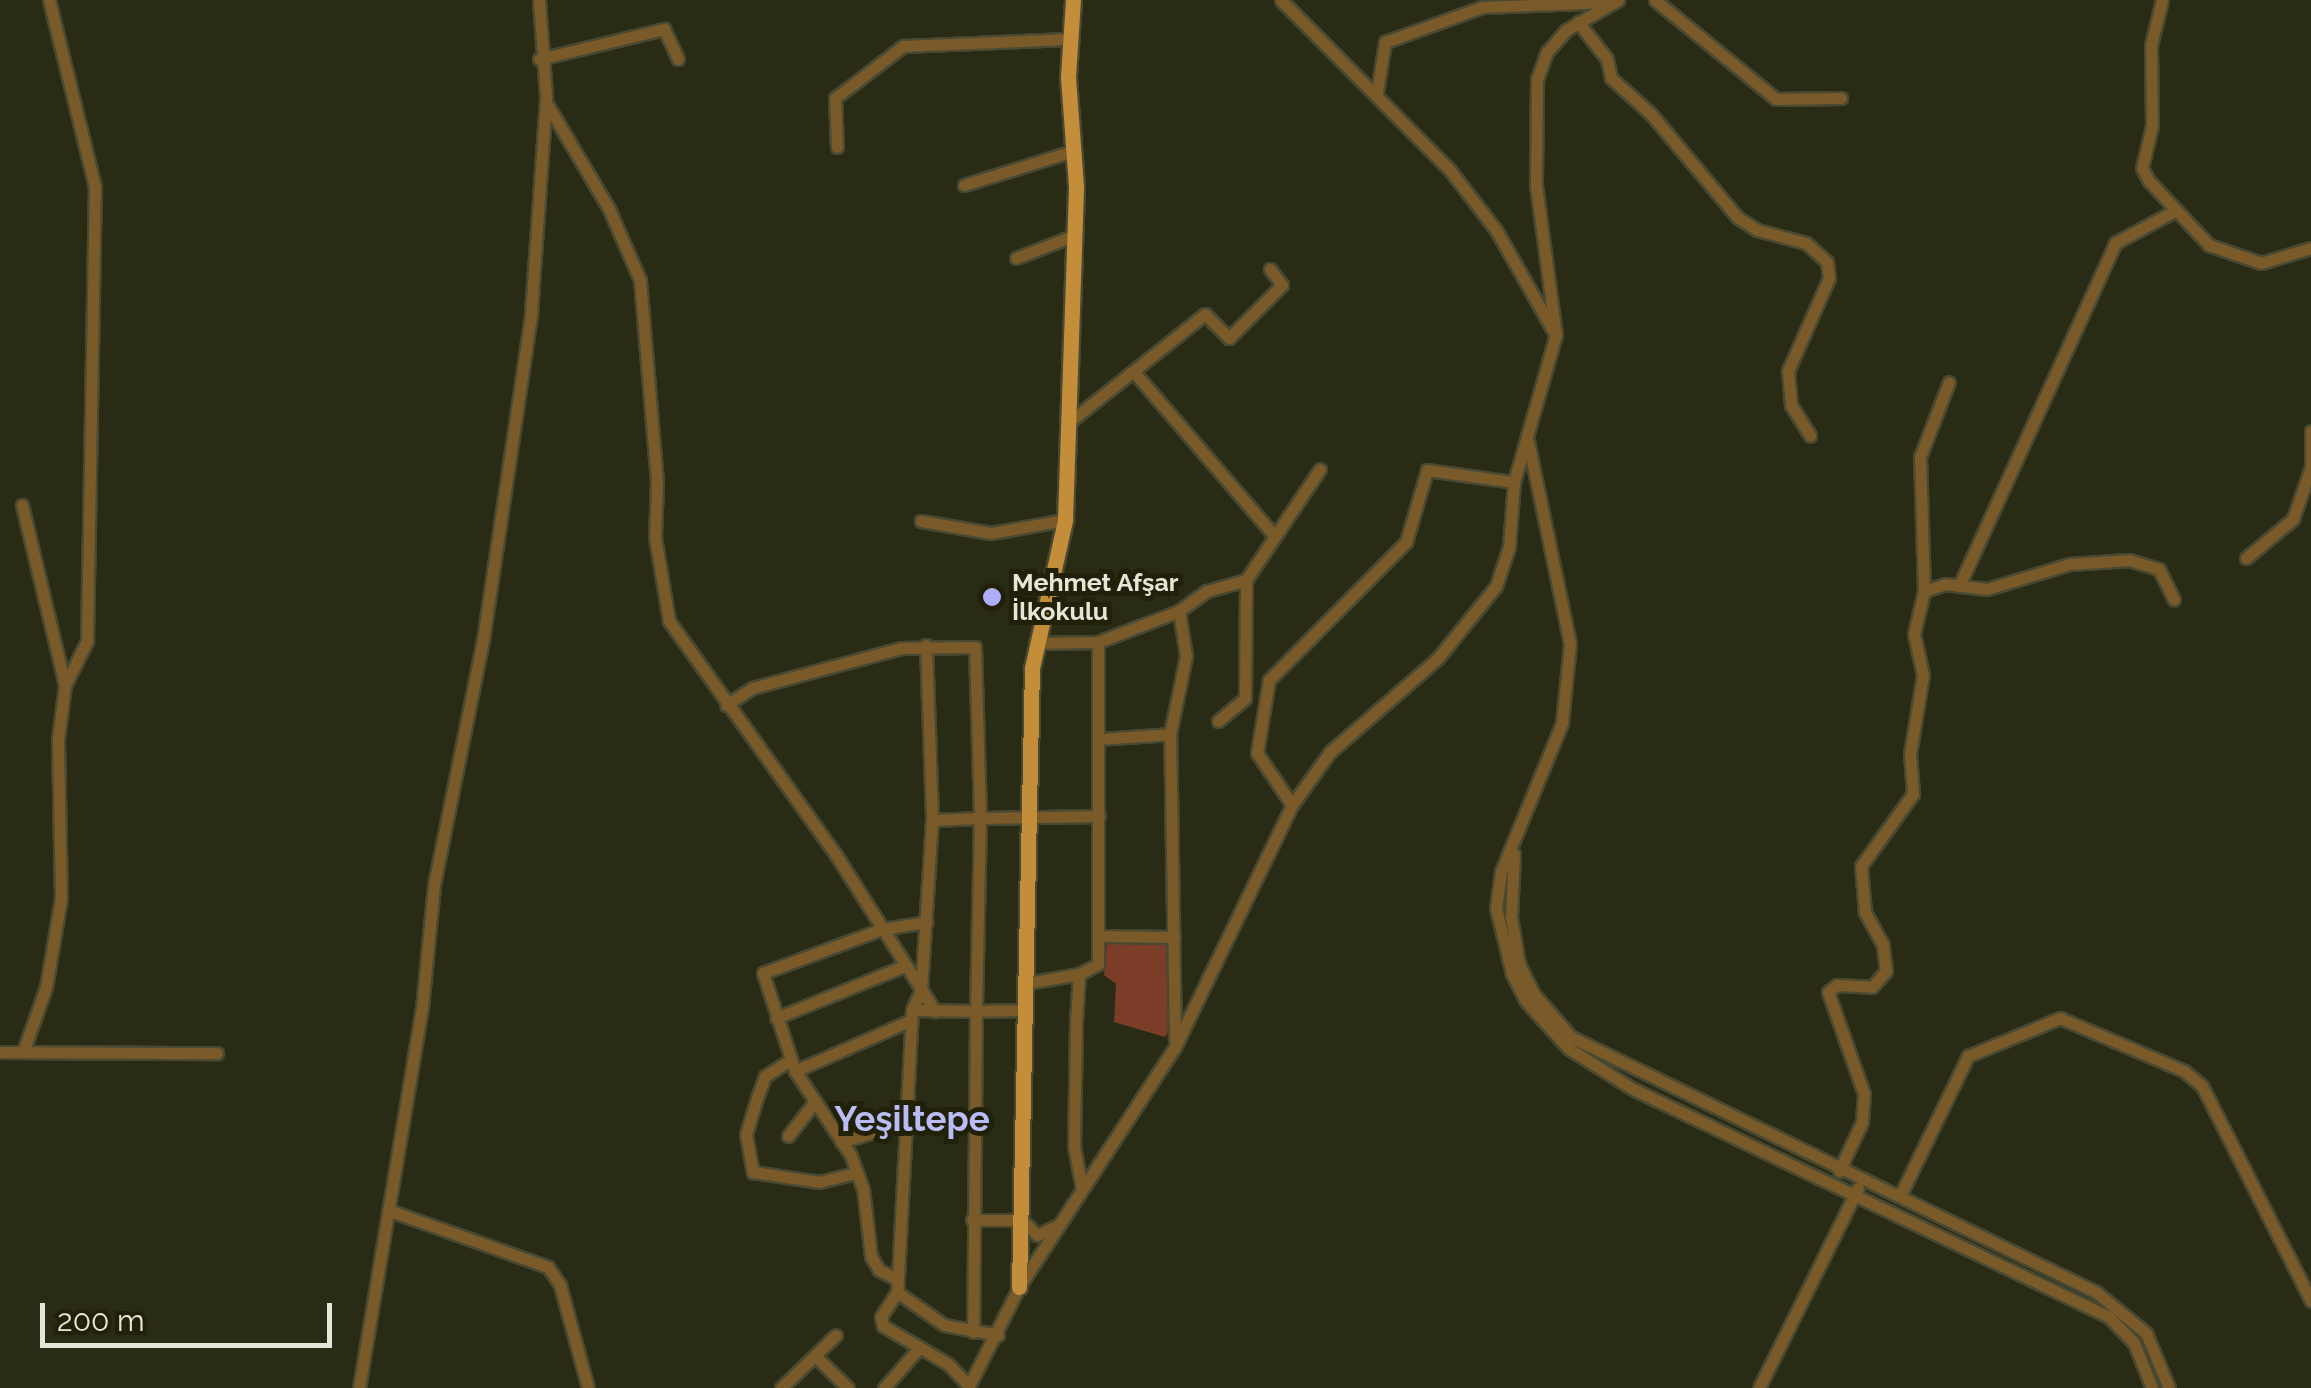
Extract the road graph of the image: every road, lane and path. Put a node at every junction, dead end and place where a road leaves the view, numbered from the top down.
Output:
1 (49, 0) edge
2 (539, 0) edge
3 (1065, 0) edge
4 (1074, 0) edge
5 (1281, 0) edge
6 (1655, 0) edge
7 (2162, 0) edge
8 (1617, 1) edge
9 (1578, 22) junction
10 (1068, 33) junction
11 (539, 59) junction
12 (678, 59) dead end
13 (1377, 92) junction
14 (546, 96) junction
15 (1842, 98) dead end
16 (837, 147) dead end
17 (1073, 151) junction
18 (964, 184) dead end
19 (2176, 210) junction
20 (1075, 234) junction
21 (2311, 248) edge
22 (1016, 258) dead end
23 (1270, 269) dead end
24 (1556, 336) junction
25 (1134, 372) junction
26 (1950, 382) dead end
27 (1068, 423) junction
28 (2311, 431) edge
29 (1810, 435) dead end
30 (1528, 439) junction
31 (2311, 466) edge
32 (1320, 469) dead end
33 (1514, 482) junction
34 (22, 505) dead end
35 (1065, 520) junction
36 (921, 521) dead end
37 (1273, 534) junction
38 (2246, 558) dead end
39 (1246, 580) junction
40 (1959, 586) junction
41 (1924, 591) junction
42 (2174, 600) dead end
43 (1178, 611) junction
44 (1035, 642) junction
45 (1098, 642) junction
46 (926, 644) junction
47 (65, 684) junction
48 (726, 705) junction
49 (1218, 721) dead end
50 (1170, 734) junction
51 (1099, 738) junction
52 (1292, 805) junction
53 (1028, 816) junction
54 (1099, 816) junction
55 (980, 818) junction
56 (932, 820) junction
57 (1517, 837) junction
58 (926, 922) junction
59 (882, 929) junction
60 (1099, 936) junction
61 (1174, 937) junction
62 (904, 966) junction
63 (1079, 974) junction
64 (1027, 982) junction
65 (921, 990) junction
66 (936, 1010) junction
67 (1025, 1010) junction
68 (976, 1011) junction
69 (912, 1015) junction
70 (776, 1018) junction
71 (1175, 1047) junction
72 (0, 1052) edge
73 (23, 1052) junction
74 (217, 1053) dead end
75 (792, 1066) junction
76 (812, 1105) junction
77 (908, 1122) junction
78 (788, 1136) dead end
79 (841, 1142) junction
80 (1840, 1171) junction
81 (856, 1173) junction
82 (1862, 1180) junction
83 (1082, 1189) junction
84 (1855, 1194) junction
85 (1900, 1196) junction
86 (388, 1210) junction
87 (972, 1220) junction
88 (1022, 1220) junction
89 (1061, 1224) junction
90 (897, 1286) junction
91 (1019, 1287) junction
92 (2311, 1302) edge
93 (973, 1332) junction
94 (836, 1335) dead end
95 (998, 1335) junction
96 (919, 1348) junction
97 (815, 1356) junction
98 (969, 1387) edge
99 (360, 1388) edge
100 (588, 1388) edge
101 (781, 1388) edge
102 (848, 1388) edge
103 (884, 1388) edge
104 (1760, 1388) edge
105 (2152, 1388) edge
106 (2168, 1388) edge

1 - 47 street
2 - 11 street
3 - 10 main road
4 - 10 main road
5 - 13 street
6 - 15 street
7 - 19 street
8 - 9 street
8 - 13 street
9 - 24 street
9 - 29 street
10 - 16 street
10 - 17 main road
11 - 12 street
11 - 14 street
13 - 24 street
14 - 48 street
14 - 86 street
17 - 18 street
17 - 20 main road
19 - 21 street
19 - 40 street
20 - 22 street
20 - 27 main road
23 - 25 street
24 - 30 street
25 - 27 street
25 - 37 street
26 - 41 street
27 - 35 main road
28 - 31 street
30 - 33 street
30 - 57 street
31 - 38 street
32 - 37 street
33 - 52 street
33 - 52 street
34 - 47 street
35 - 36 street
35 - 44 main road
37 - 39 street
39 - 43 street
39 - 49 street
40 - 41 street
40 - 42 street
41 - 80 street
43 - 45 street
43 - 50 street
44 - 45 street
44 - 53 main road
45 - 51 street
46 - 48 street
46 - 55 street
46 - 56 street
47 - 73 street
48 - 59 street
50 - 51 street
50 - 61 street
51 - 54 street
52 - 71 street
53 - 54 street
53 - 55 street
53 - 64 main road
54 - 60 street
55 - 56 street
55 - 68 street
56 - 58 street
57 - 80 street
57 - 84 street
58 - 59 street
58 - 65 street
59 - 62 street
59 - 70 street
60 - 61 street
60 - 63 street
61 - 71 street
62 - 65 street
62 - 70 street
63 - 64 street
63 - 83 street
64 - 67 main road
65 - 66 street
65 - 69 street
66 - 68 street
66 - 69 street
67 - 68 street
67 - 88 main road
68 - 87 street
69 - 75 street
69 - 77 street
70 - 75 street
71 - 83 street
72 - 73 street
73 - 74 street
75 - 76 street
75 - 81 street
76 - 78 street
76 - 79 street
77 - 79 street
77 - 90 street
79 - 81 street
80 - 82 street
81 - 90 street
82 - 84 street
82 - 85 street
83 - 89 street
84 - 104 street
84 - 105 street
85 - 92 street
85 - 106 street
86 - 99 street
86 - 100 street
87 - 88 street
87 - 93 street
88 - 89 street
88 - 91 main road
89 - 91 street
90 - 93 street
90 - 96 street
91 - 95 street
93 - 95 street
94 - 97 street
95 - 98 street
96 - 98 street
96 - 103 street
97 - 101 street
97 - 102 street

